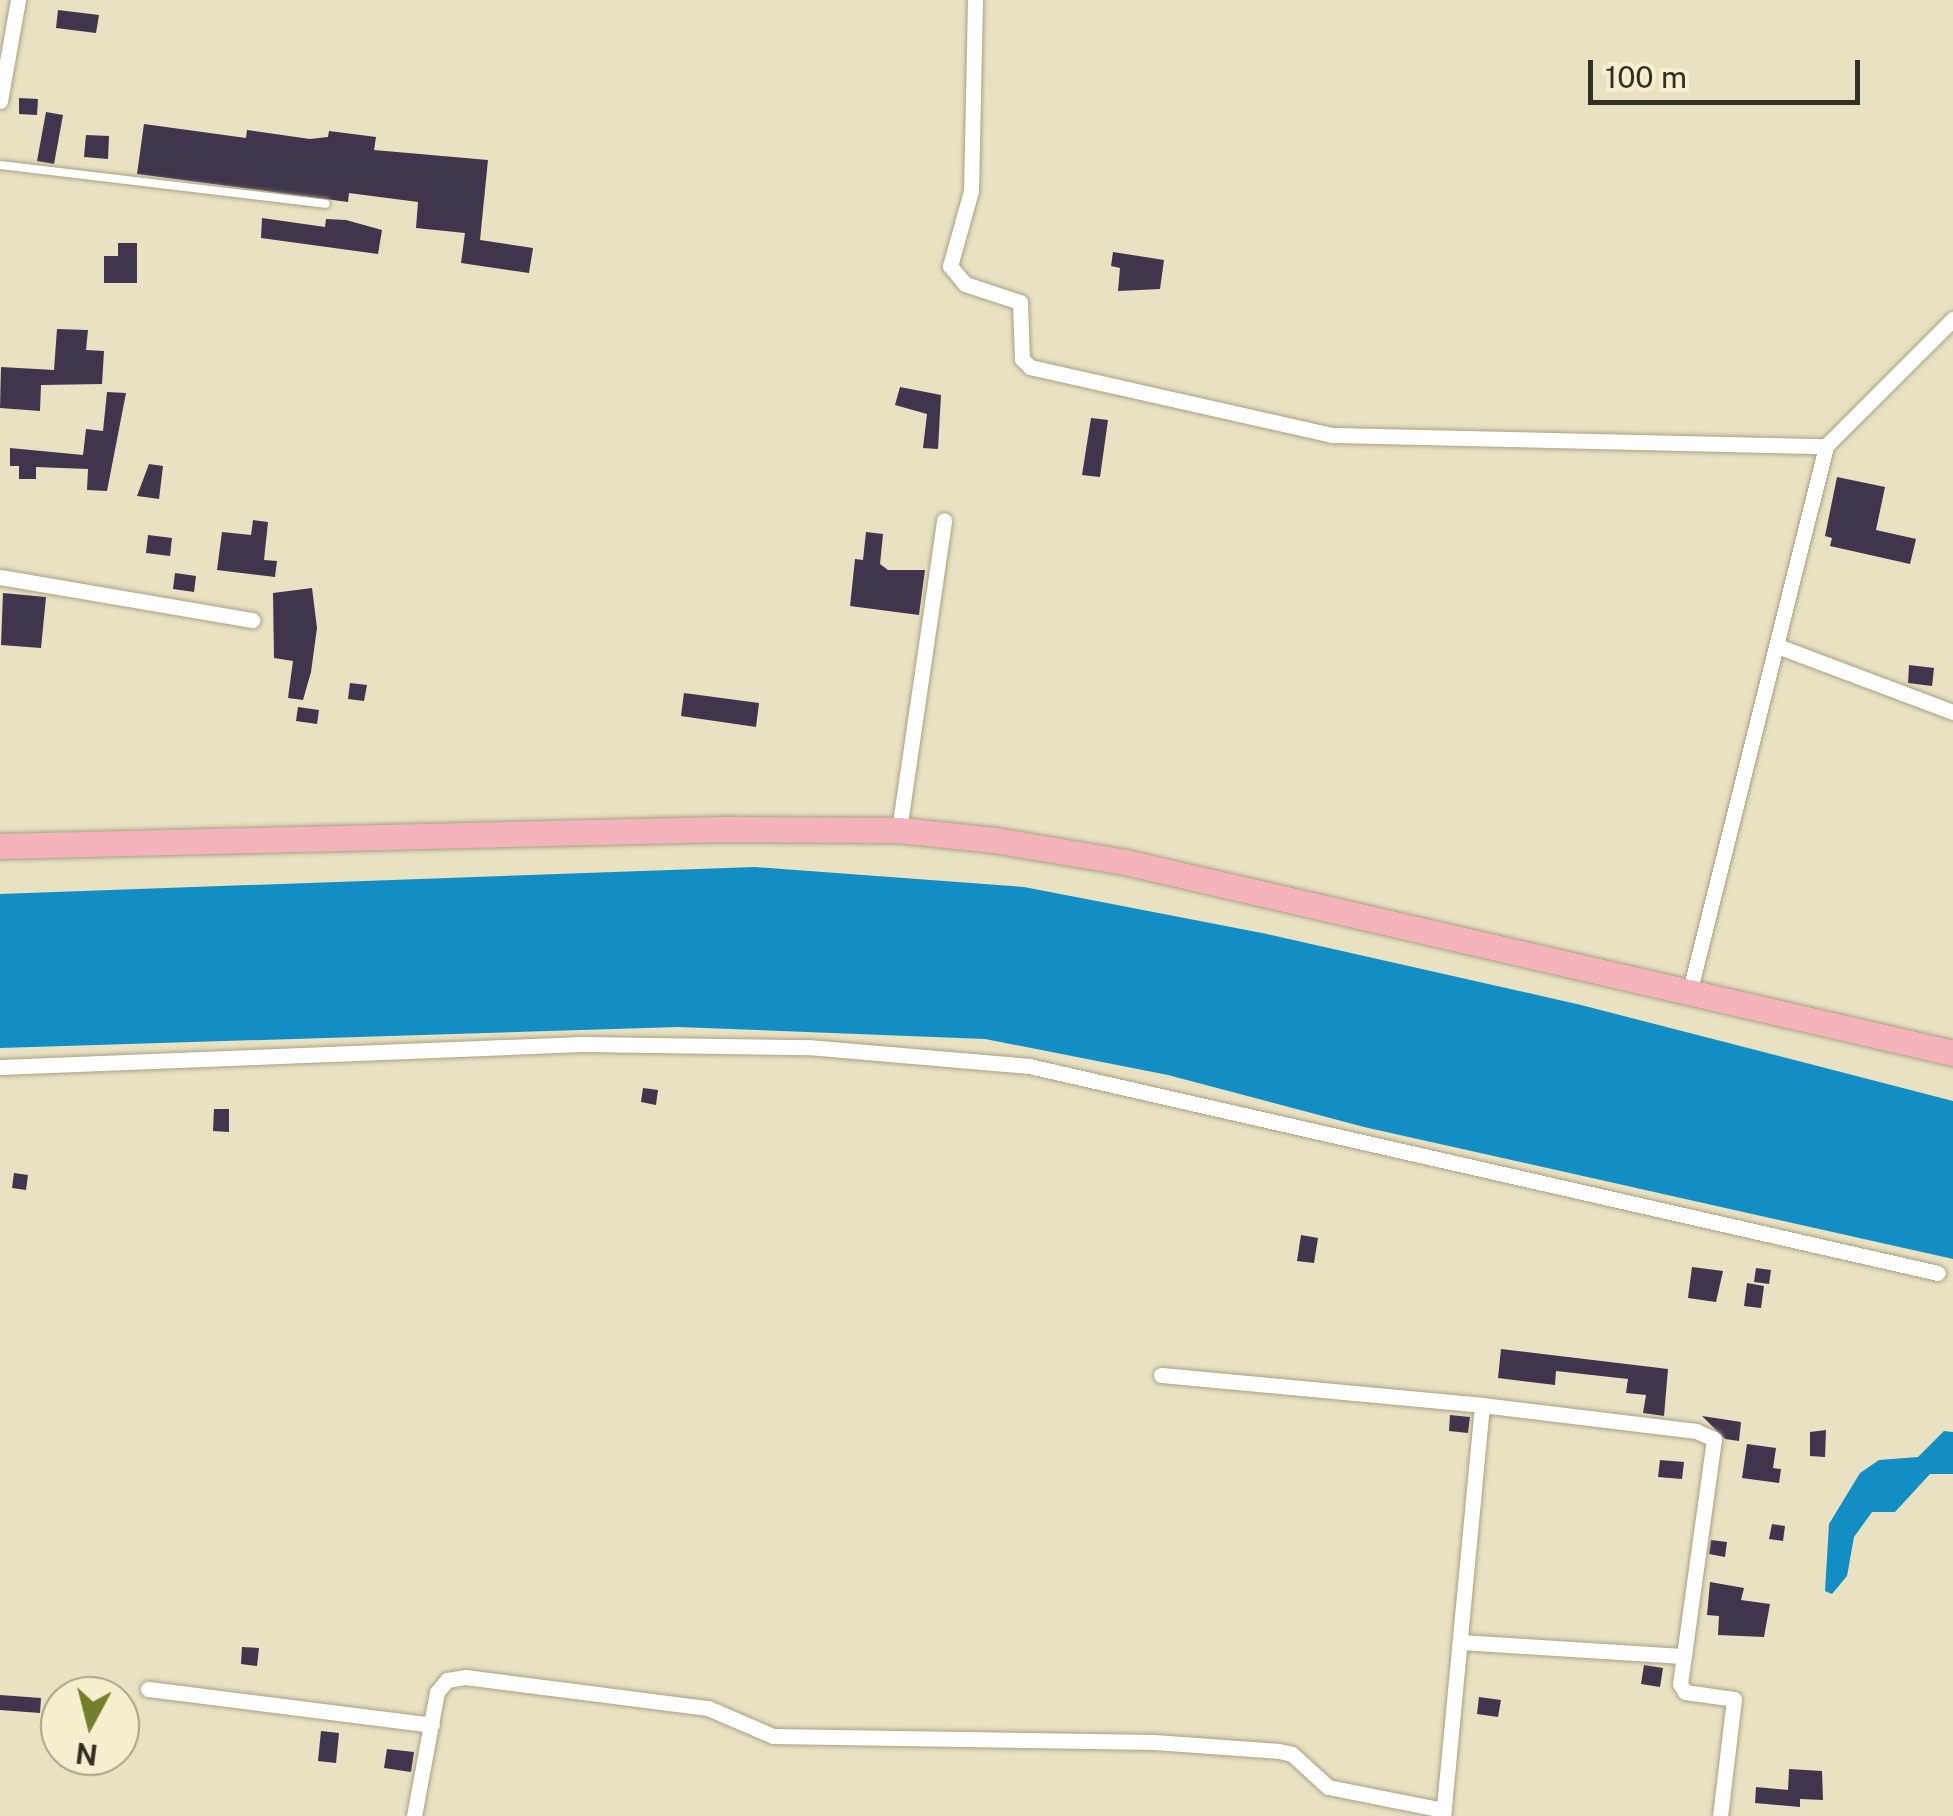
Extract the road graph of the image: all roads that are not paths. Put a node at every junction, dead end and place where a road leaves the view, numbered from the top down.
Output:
1 (18, 0) edge
2 (975, 1) edge
3 (0, 101) edge
4 (0, 166) edge
5 (326, 204) dead end
6 (1953, 319) edge
7 (1826, 446) junction
8 (944, 520) dead end
9 (0, 577) edge
10 (252, 620) dead end
11 (1780, 647) junction
12 (1953, 712) edge
13 (899, 830) junction
14 (0, 846) edge
15 (1689, 994) junction
16 (1953, 1052) edge
17 (0, 1068) edge
18 (1938, 1273) dead end
19 (1161, 1375) dead end
20 (1482, 1405) junction
21 (1461, 1642) junction
22 (1683, 1656) junction
23 (148, 1689) dead end
24 (432, 1725) junction
25 (1443, 1813) edge
26 (414, 1816) edge
27 (1720, 1816) edge

1 - 3 street
2 - 7 street
4 - 5 lane
6 - 7 street
7 - 11 street
8 - 13 street
9 - 10 street
11 - 12 street
11 - 15 street
13 - 14 main road
13 - 15 main road
15 - 16 main road
17 - 18 street
19 - 20 street
20 - 21 street
20 - 22 street
21 - 22 street
21 - 25 street
22 - 27 street
23 - 24 street
24 - 25 street
24 - 26 street

